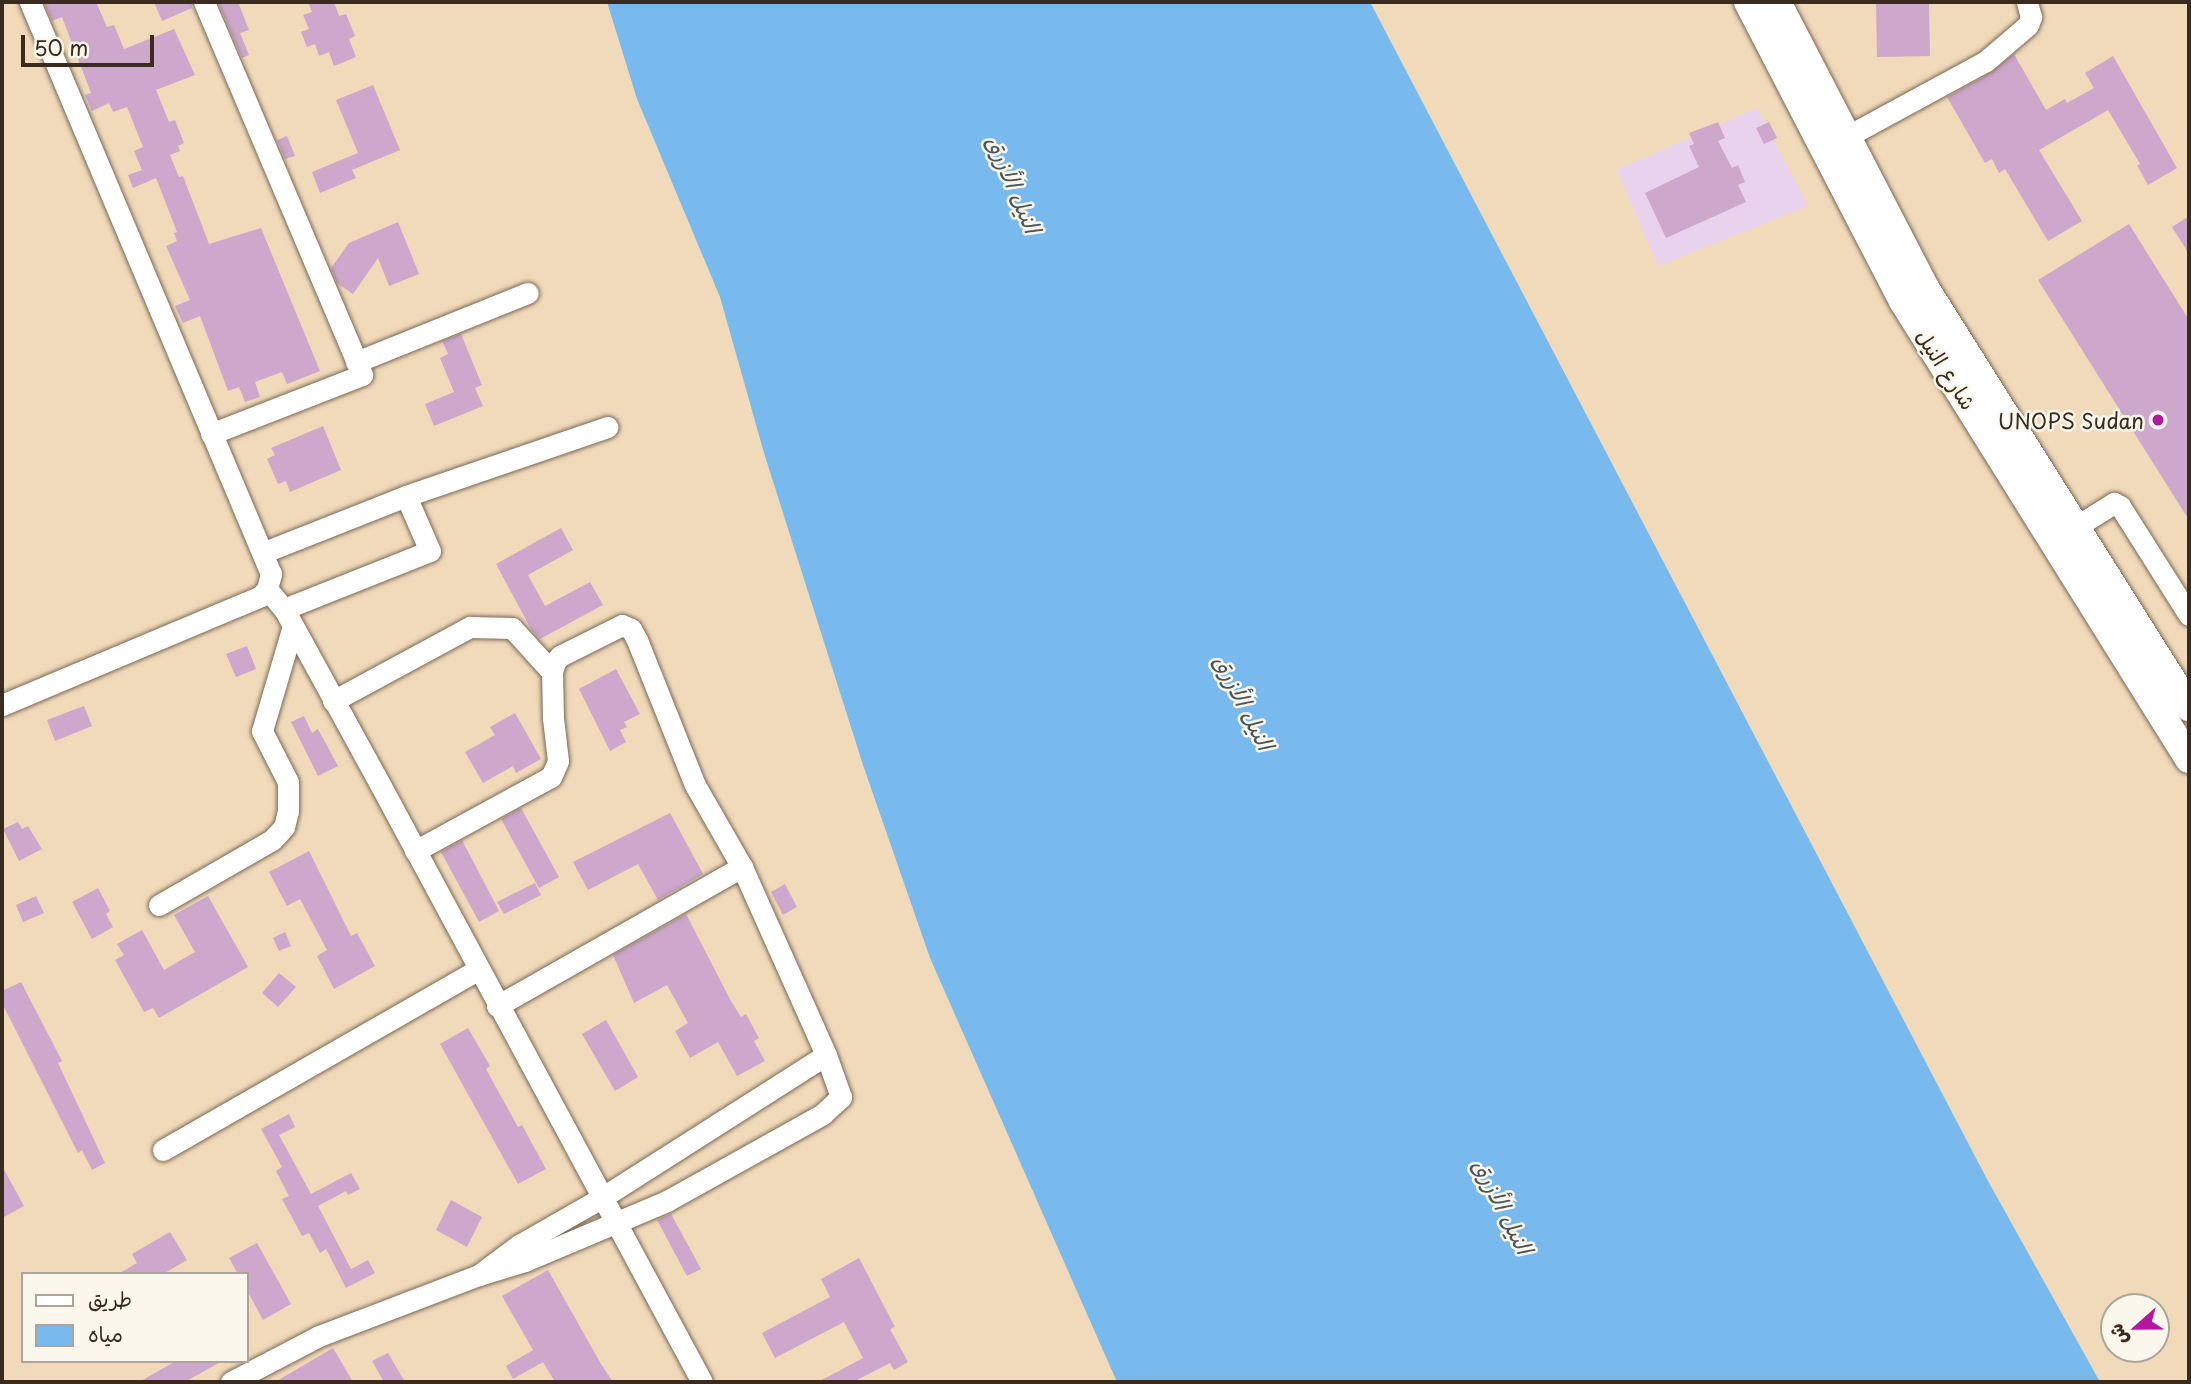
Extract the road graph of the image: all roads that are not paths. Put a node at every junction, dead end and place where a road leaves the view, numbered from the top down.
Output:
1 (30, 2) edge
2 (204, 2) edge
3 (1748, 2) edge
4 (1777, 2) edge
5 (2027, 2) edge
6 (1846, 137) junction
7 (528, 293) dead end
8 (356, 362) junction
9 (608, 427) dead end
10 (211, 434) junction
11 (406, 496) junction
12 (2077, 526) junction
13 (262, 553) junction
14 (267, 589) junction
15 (2189, 615) edge
16 (288, 617) junction
17 (552, 672) junction
18 (333, 701) junction
19 (2, 705) edge
20 (2189, 707) edge
21 (2189, 759) edge
22 (415, 851) junction
23 (741, 867) junction
24 (159, 905) dead end
25 (477, 970) junction
26 (497, 1006) junction
27 (826, 1055) junction
28 (163, 1150) dead end
29 (603, 1198) junction
30 (617, 1225) junction
31 (479, 1275) junction
32 (231, 1382) edge
33 (702, 1382) edge

1 - 10 street
2 - 8 street
3 - 21 main road, شارع النيل
4 - 6 main road, شارع النيل
5 - 6 street
6 - 12 main road, شارع النيل
7 - 8 street
8 - 10 street
9 - 11 street
10 - 13 street
11 - 13 street
11 - 16 street
12 - 15 street
12 - 20 main road, شارع النيل
13 - 14 street
14 - 16 street
14 - 19 street
16 - 18 street
16 - 24 street
17 - 18 street
17 - 22 street
17 - 23 street
18 - 22 street
22 - 25 street
23 - 26 street
23 - 27 street
25 - 26 street
25 - 28 street
26 - 29 street
27 - 29 street
27 - 30 street
29 - 30 street
29 - 31 street
30 - 31 street
30 - 33 street
31 - 32 street

